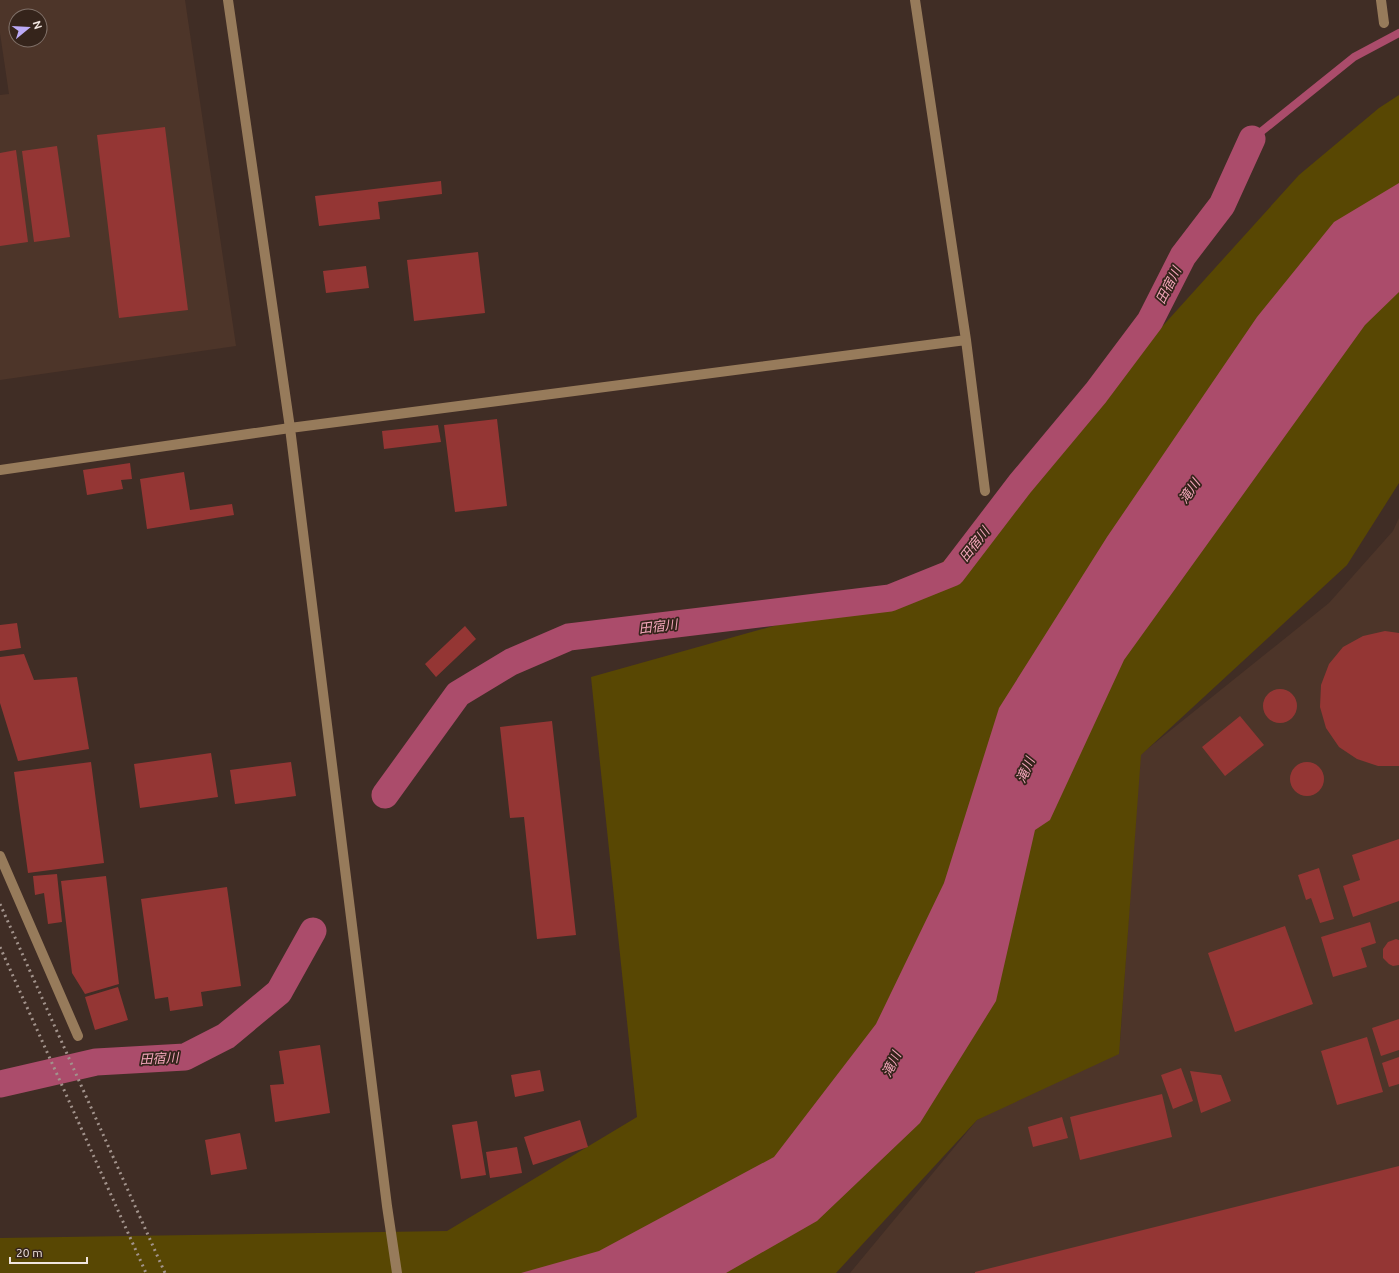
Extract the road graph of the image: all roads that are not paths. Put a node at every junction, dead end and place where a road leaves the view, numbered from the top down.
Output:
1 (228, 0) edge
2 (915, 0) edge
3 (1381, 0) edge
4 (1384, 23) dead end
5 (966, 340) junction
6 (290, 428) junction
7 (0, 470) edge
8 (985, 491) dead end
9 (0, 856) edge
10 (78, 1036) dead end
11 (397, 1273) edge

1 - 6 street
2 - 5 street
3 - 4 street
5 - 6 street
5 - 8 street
6 - 7 street
6 - 11 street
9 - 10 street

